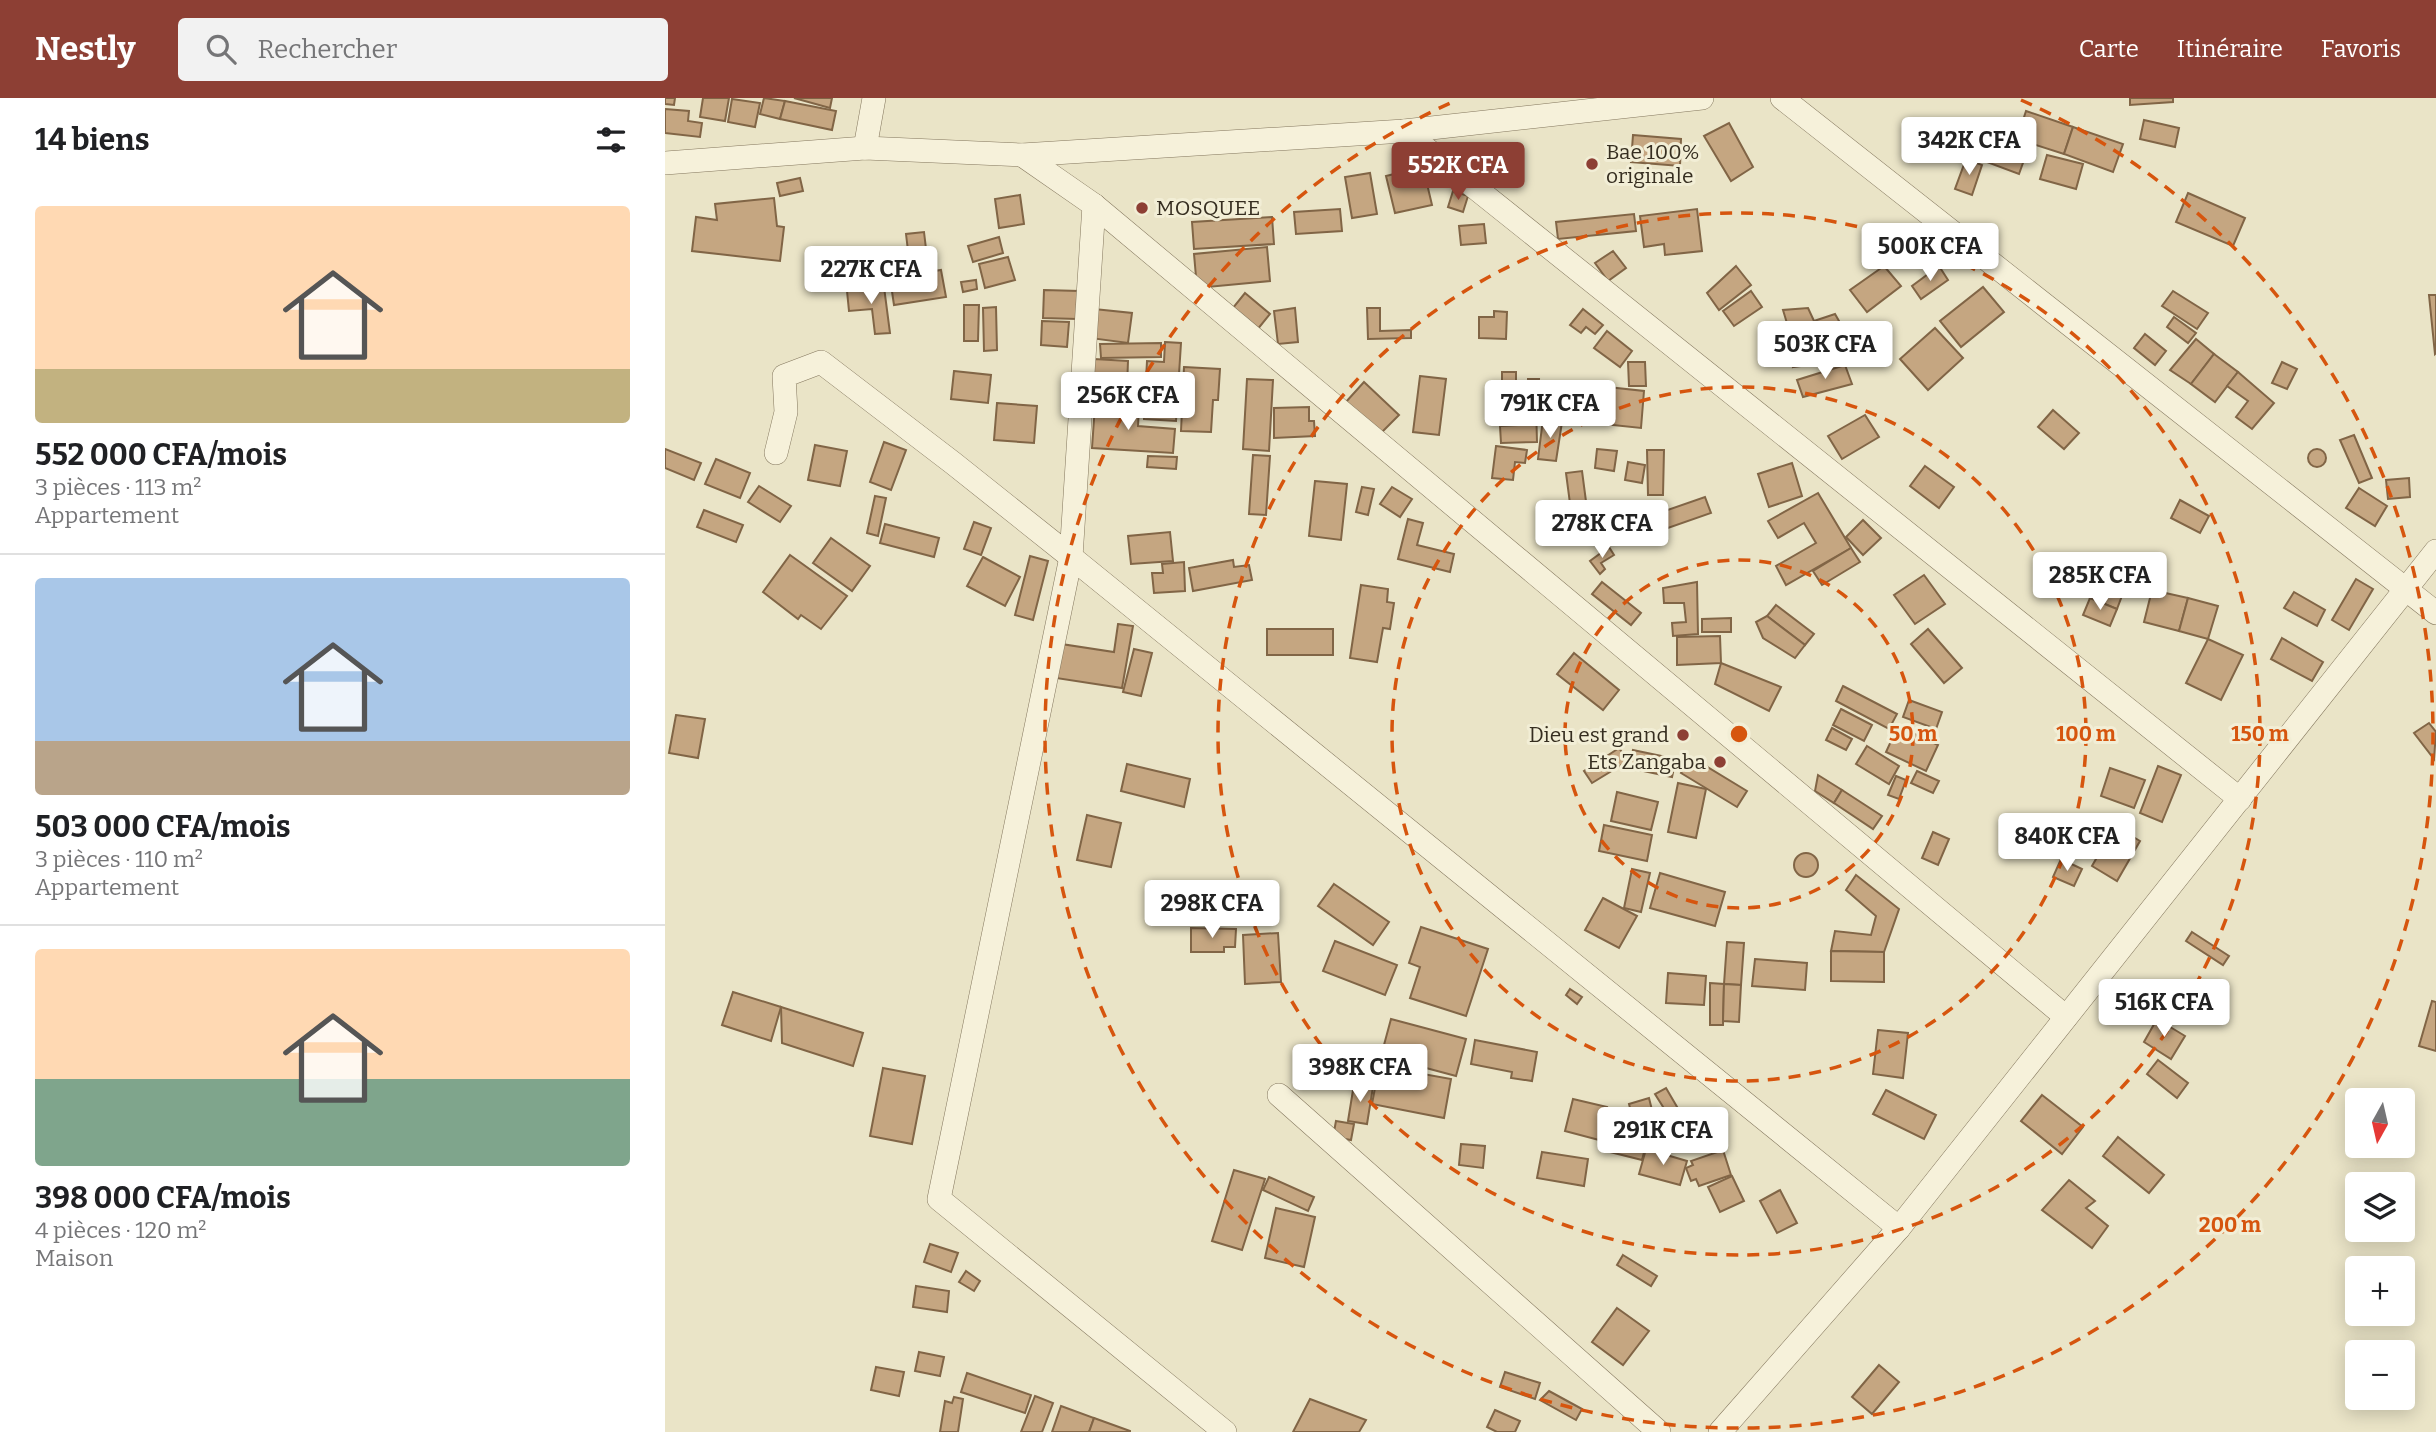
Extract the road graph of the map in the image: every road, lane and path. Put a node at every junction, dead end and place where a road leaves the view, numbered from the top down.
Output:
1 (874, 98) edge
2 (1702, 98) edge
3 (1782, 98) edge
4 (1404, 131) junction
5 (865, 148) junction
6 (1022, 155) junction
7 (665, 163) edge
8 (1094, 205) junction
9 (776, 453) dead end
10 (2436, 551) edge
11 (1071, 556) junction
12 (2406, 588) junction
13 (2436, 613) edge
14 (2240, 799) junction
15 (2066, 1017) junction
16 (1279, 1095) dead end
17 (1899, 1228) junction
18 (1225, 1432) edge
19 (1659, 1432) edge
20 (1720, 1432) edge

1 - 5 street
2 - 4 street
3 - 12 street
4 - 6 street
4 - 14 street
5 - 6 street
5 - 7 street
6 - 8 street
8 - 11 street
8 - 15 street
9 - 11 street
10 - 12 street
11 - 17 street
11 - 18 street
12 - 13 street
12 - 14 street
14 - 15 street
15 - 17 street
16 - 19 street
17 - 20 street

